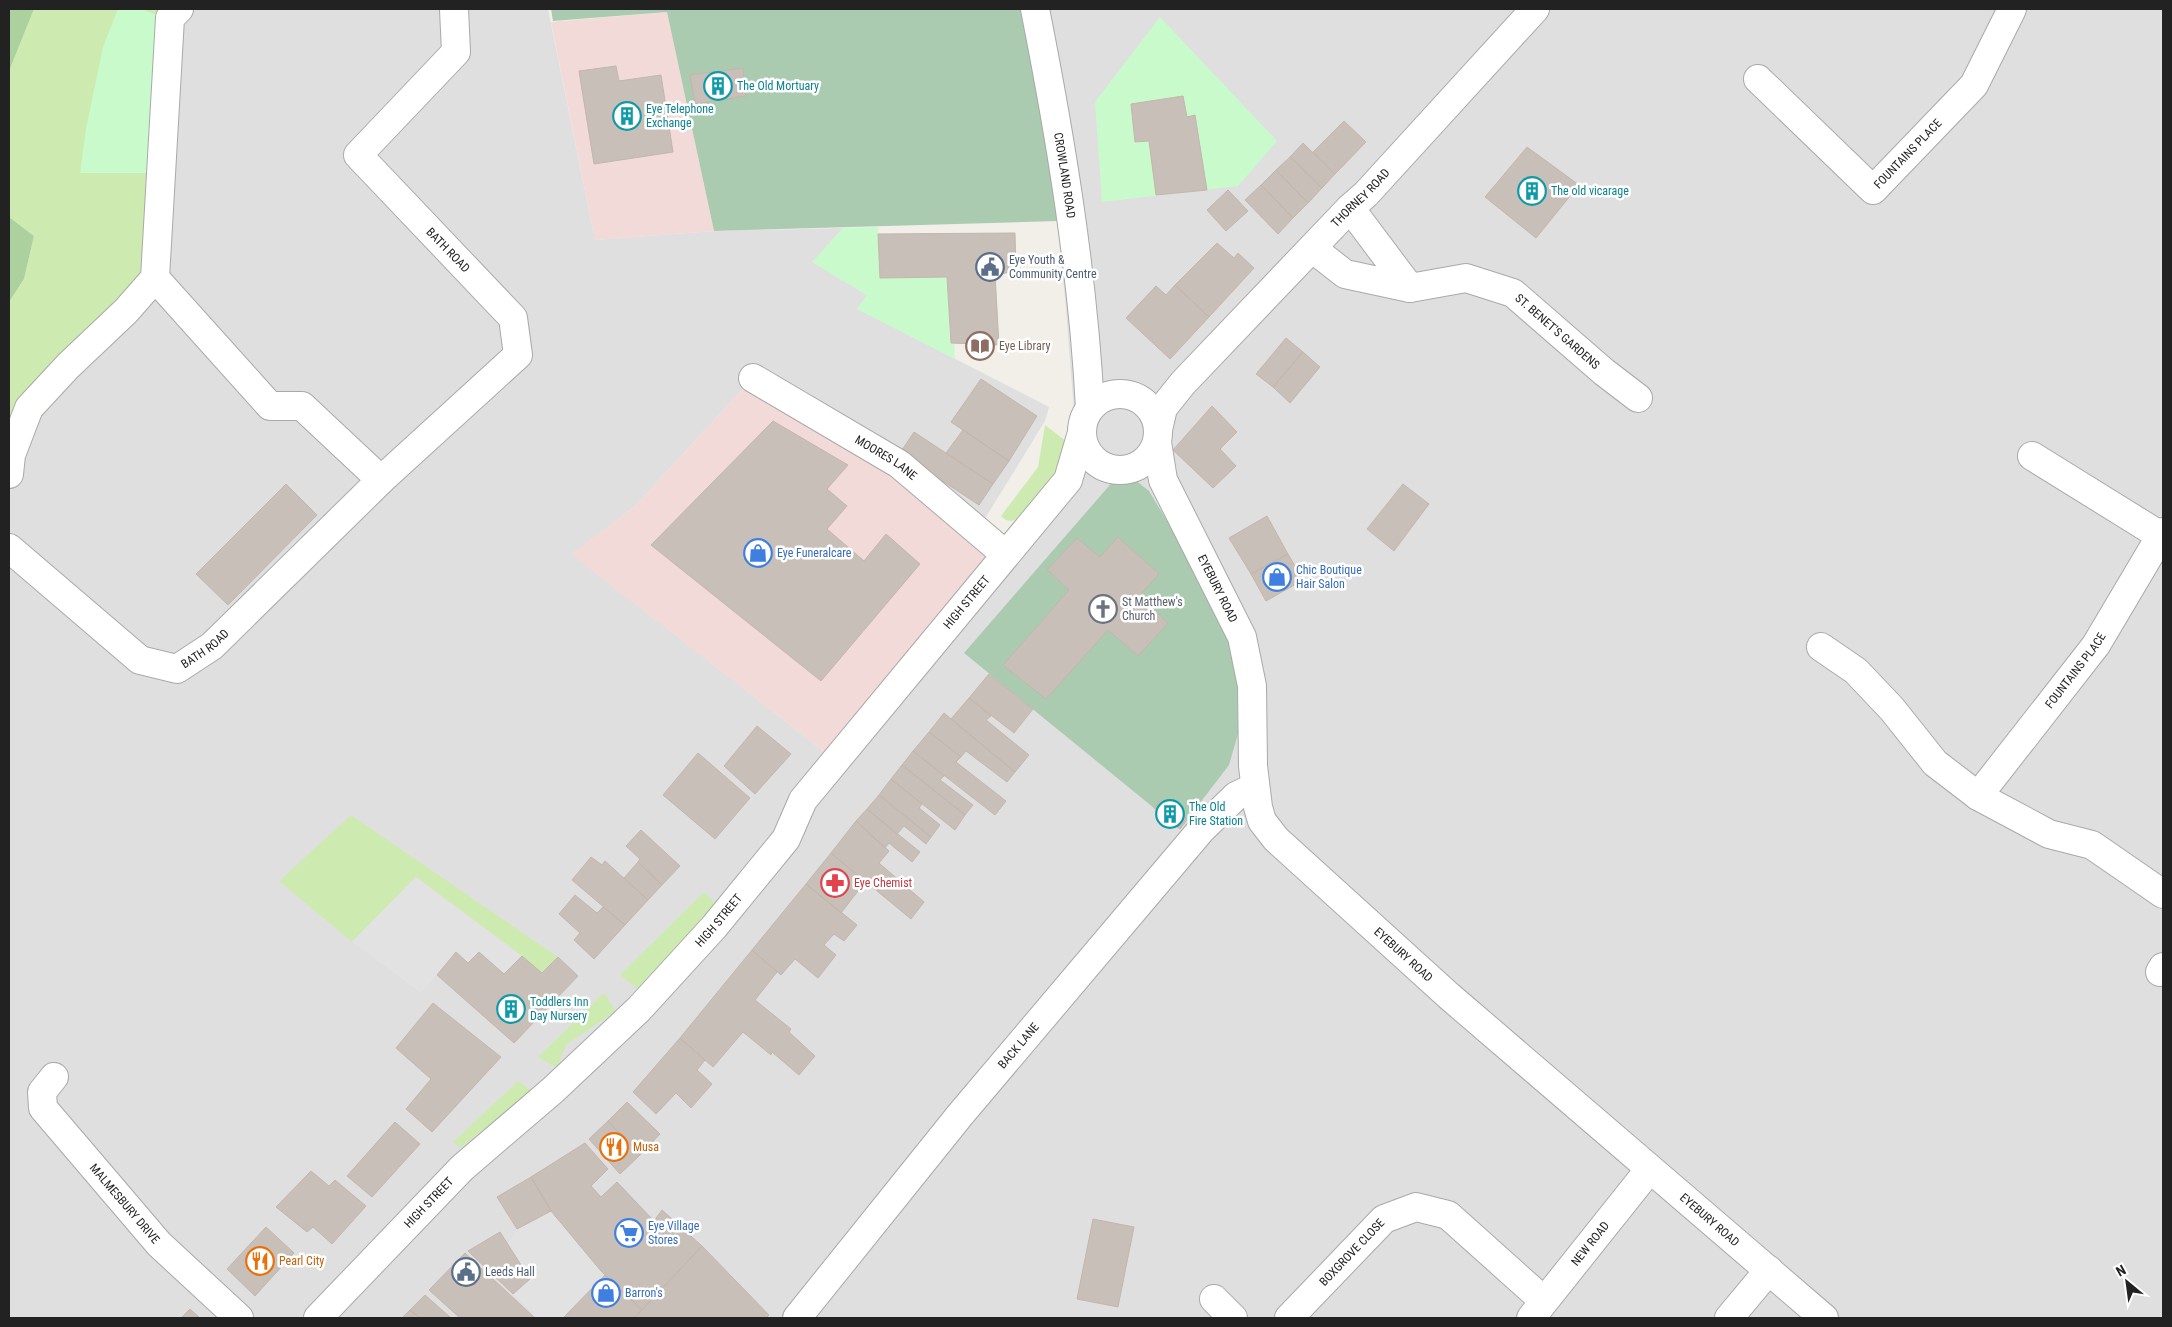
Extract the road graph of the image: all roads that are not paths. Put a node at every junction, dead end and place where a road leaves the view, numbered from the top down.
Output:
1 (179, 9) edge
2 (454, 9) edge
3 (1035, 9) edge
4 (1535, 9) edge
5 (2012, 9) edge
6 (1758, 80) dead end
7 (1350, 208) junction
8 (1313, 249) junction
9 (155, 278) junction
10 (1410, 288) junction
11 (1086, 342) junction
12 (754, 378) dead end
13 (1182, 383) junction
14 (1122, 394) junction
15 (1638, 398) dead end
16 (1090, 408) junction
17 (1081, 436) junction
18 (1158, 436) junction
19 (2032, 456) dead end
20 (1095, 463) junction
21 (1126, 470) junction
22 (9, 474) edge
23 (381, 480) junction
24 (1068, 480) junction
25 (1163, 480) junction
26 (2162, 534) edge
27 (9, 548) edge
28 (1004, 554) junction
29 (1822, 647) dead end
30 (1255, 787) junction
31 (1978, 796) junction
32 (2163, 894) edge
33 (54, 1077) dead end
34 (1649, 1170) junction
35 (1768, 1270) junction
36 (1214, 1299) dead end
37 (1538, 1310) edge
38 (239, 1318) edge
39 (318, 1318) edge
40 (797, 1318) edge
41 (1233, 1318) edge
42 (1289, 1318) edge
43 (1729, 1318) edge
44 (1824, 1318) edge

1 - 9 street
2 - 23 street, BATH ROAD
3 - 11 street, CROWLAND ROAD
4 - 7 street, THORNEY ROAD
5 - 6 street, FOUNTAINS PLACE
7 - 8 street, THORNEY ROAD
7 - 10 street
8 - 10 street, ST. BENET'S GARDENS
8 - 13 street, THORNEY ROAD
9 - 22 street
9 - 23 street
10 - 15 street, ST. BENET'S GARDENS
11 - 14 street, CROWLAND ROAD
11 - 16 street, CROWLAND ROAD
12 - 28 street, MOORES LANE
13 - 14 street
13 - 18 street, THORNEY ROAD
14 - 16 street
14 - 18 street
16 - 17 street
17 - 20 street
17 - 24 street, HIGH STREET
18 - 21 street
18 - 25 street, EYEBURY ROAD
19 - 26 street, FOUNTAINS PLACE
20 - 21 street
20 - 24 street, HIGH STREET
21 - 25 street
23 - 27 street, BATH ROAD
24 - 28 street, HIGH STREET
25 - 30 street, EYEBURY ROAD
26 - 31 street, FOUNTAINS PLACE
28 - 39 street, HIGH STREET
29 - 31 street
30 - 34 street, EYEBURY ROAD
30 - 40 street, BACK LANE
31 - 32 street
33 - 38 street, MALMESBURY DRIVE
34 - 35 street, EYEBURY ROAD
34 - 37 street, NEW ROAD
35 - 43 street
35 - 44 street, EYEBURY ROAD
36 - 41 street
37 - 42 street, BOXGROVE CLOSE

